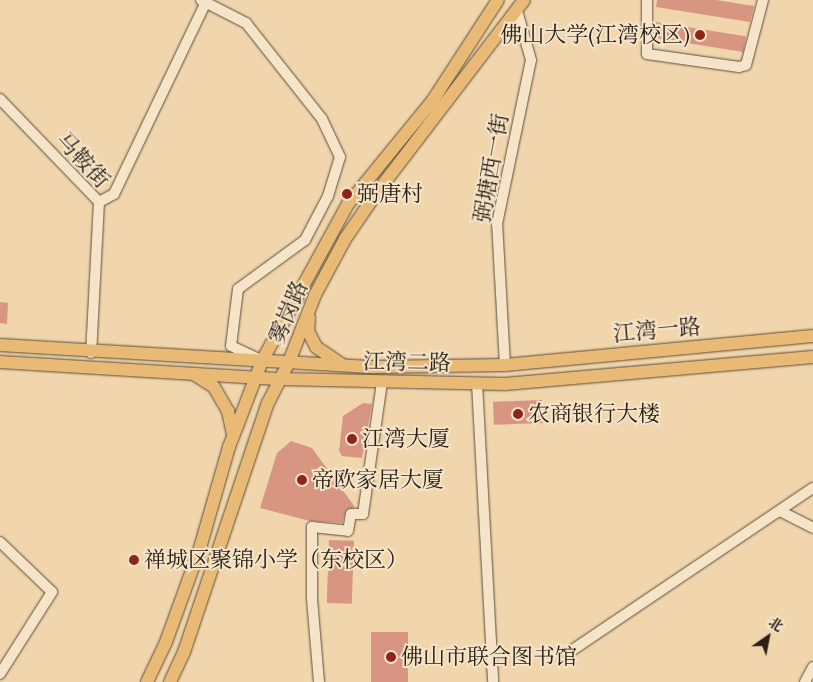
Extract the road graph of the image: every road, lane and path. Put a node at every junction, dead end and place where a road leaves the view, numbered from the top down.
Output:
1 (498, 0) edge
2 (524, 0) edge
3 (647, 0) edge
4 (763, 0) edge
5 (204, 1) edge
6 (518, 11) junction
7 (0, 100) edge
8 (99, 202) junction
9 (309, 310) junction
10 (813, 336) edge
11 (0, 345) edge
12 (91, 353) junction
13 (813, 357) edge
14 (262, 361) junction
15 (0, 362) edge
16 (289, 362) junction
17 (505, 365) junction
18 (347, 366) junction
19 (195, 375) junction
20 (254, 378) junction
21 (280, 379) junction
22 (382, 382) junction
23 (478, 383) junction
24 (233, 435) junction
25 (813, 488) edge
26 (780, 511) junction
27 (813, 528) edge
28 (0, 542) edge
29 (568, 653) dead end
30 (813, 667) edge
31 (0, 674) edge
32 (147, 682) edge
33 (170, 682) edge
34 (319, 682) edge
35 (493, 682) edge
36 (805, 682) edge

1 - 14 main road, 雾岗路
2 - 6 main road, 雾岗路
3 - 4 street
5 - 8 street
5 - 14 street
6 - 9 main road, 雾岗路
6 - 17 street, 弼塘西一街
7 - 8 street, 马鞍街
8 - 12 street, 马鞍街
9 - 16 main road, 雾岗路
9 - 18 main road
10 - 17 main road, 江湾一路
11 - 12 main road, 江湾二路
12 - 14 main road, 江湾二路
13 - 23 main road, 江湾二路
14 - 16 main road, 江湾二路
14 - 20 main road, 雾岗路
15 - 19 main road, 江湾二路
16 - 18 main road, 江湾二路
16 - 21 main road, 雾岗路
17 - 18 main road, 江湾二路
19 - 20 main road, 江湾二路
19 - 24 main road
20 - 21 main road, 江湾二路
20 - 24 main road, 雾岗路
21 - 22 main road, 江湾二路
21 - 33 main road, 雾岗路
22 - 23 main road, 江湾二路
22 - 34 street
23 - 35 street
24 - 32 main road, 雾岗路
25 - 26 street
26 - 27 street
26 - 29 street
28 - 31 street
30 - 36 street

